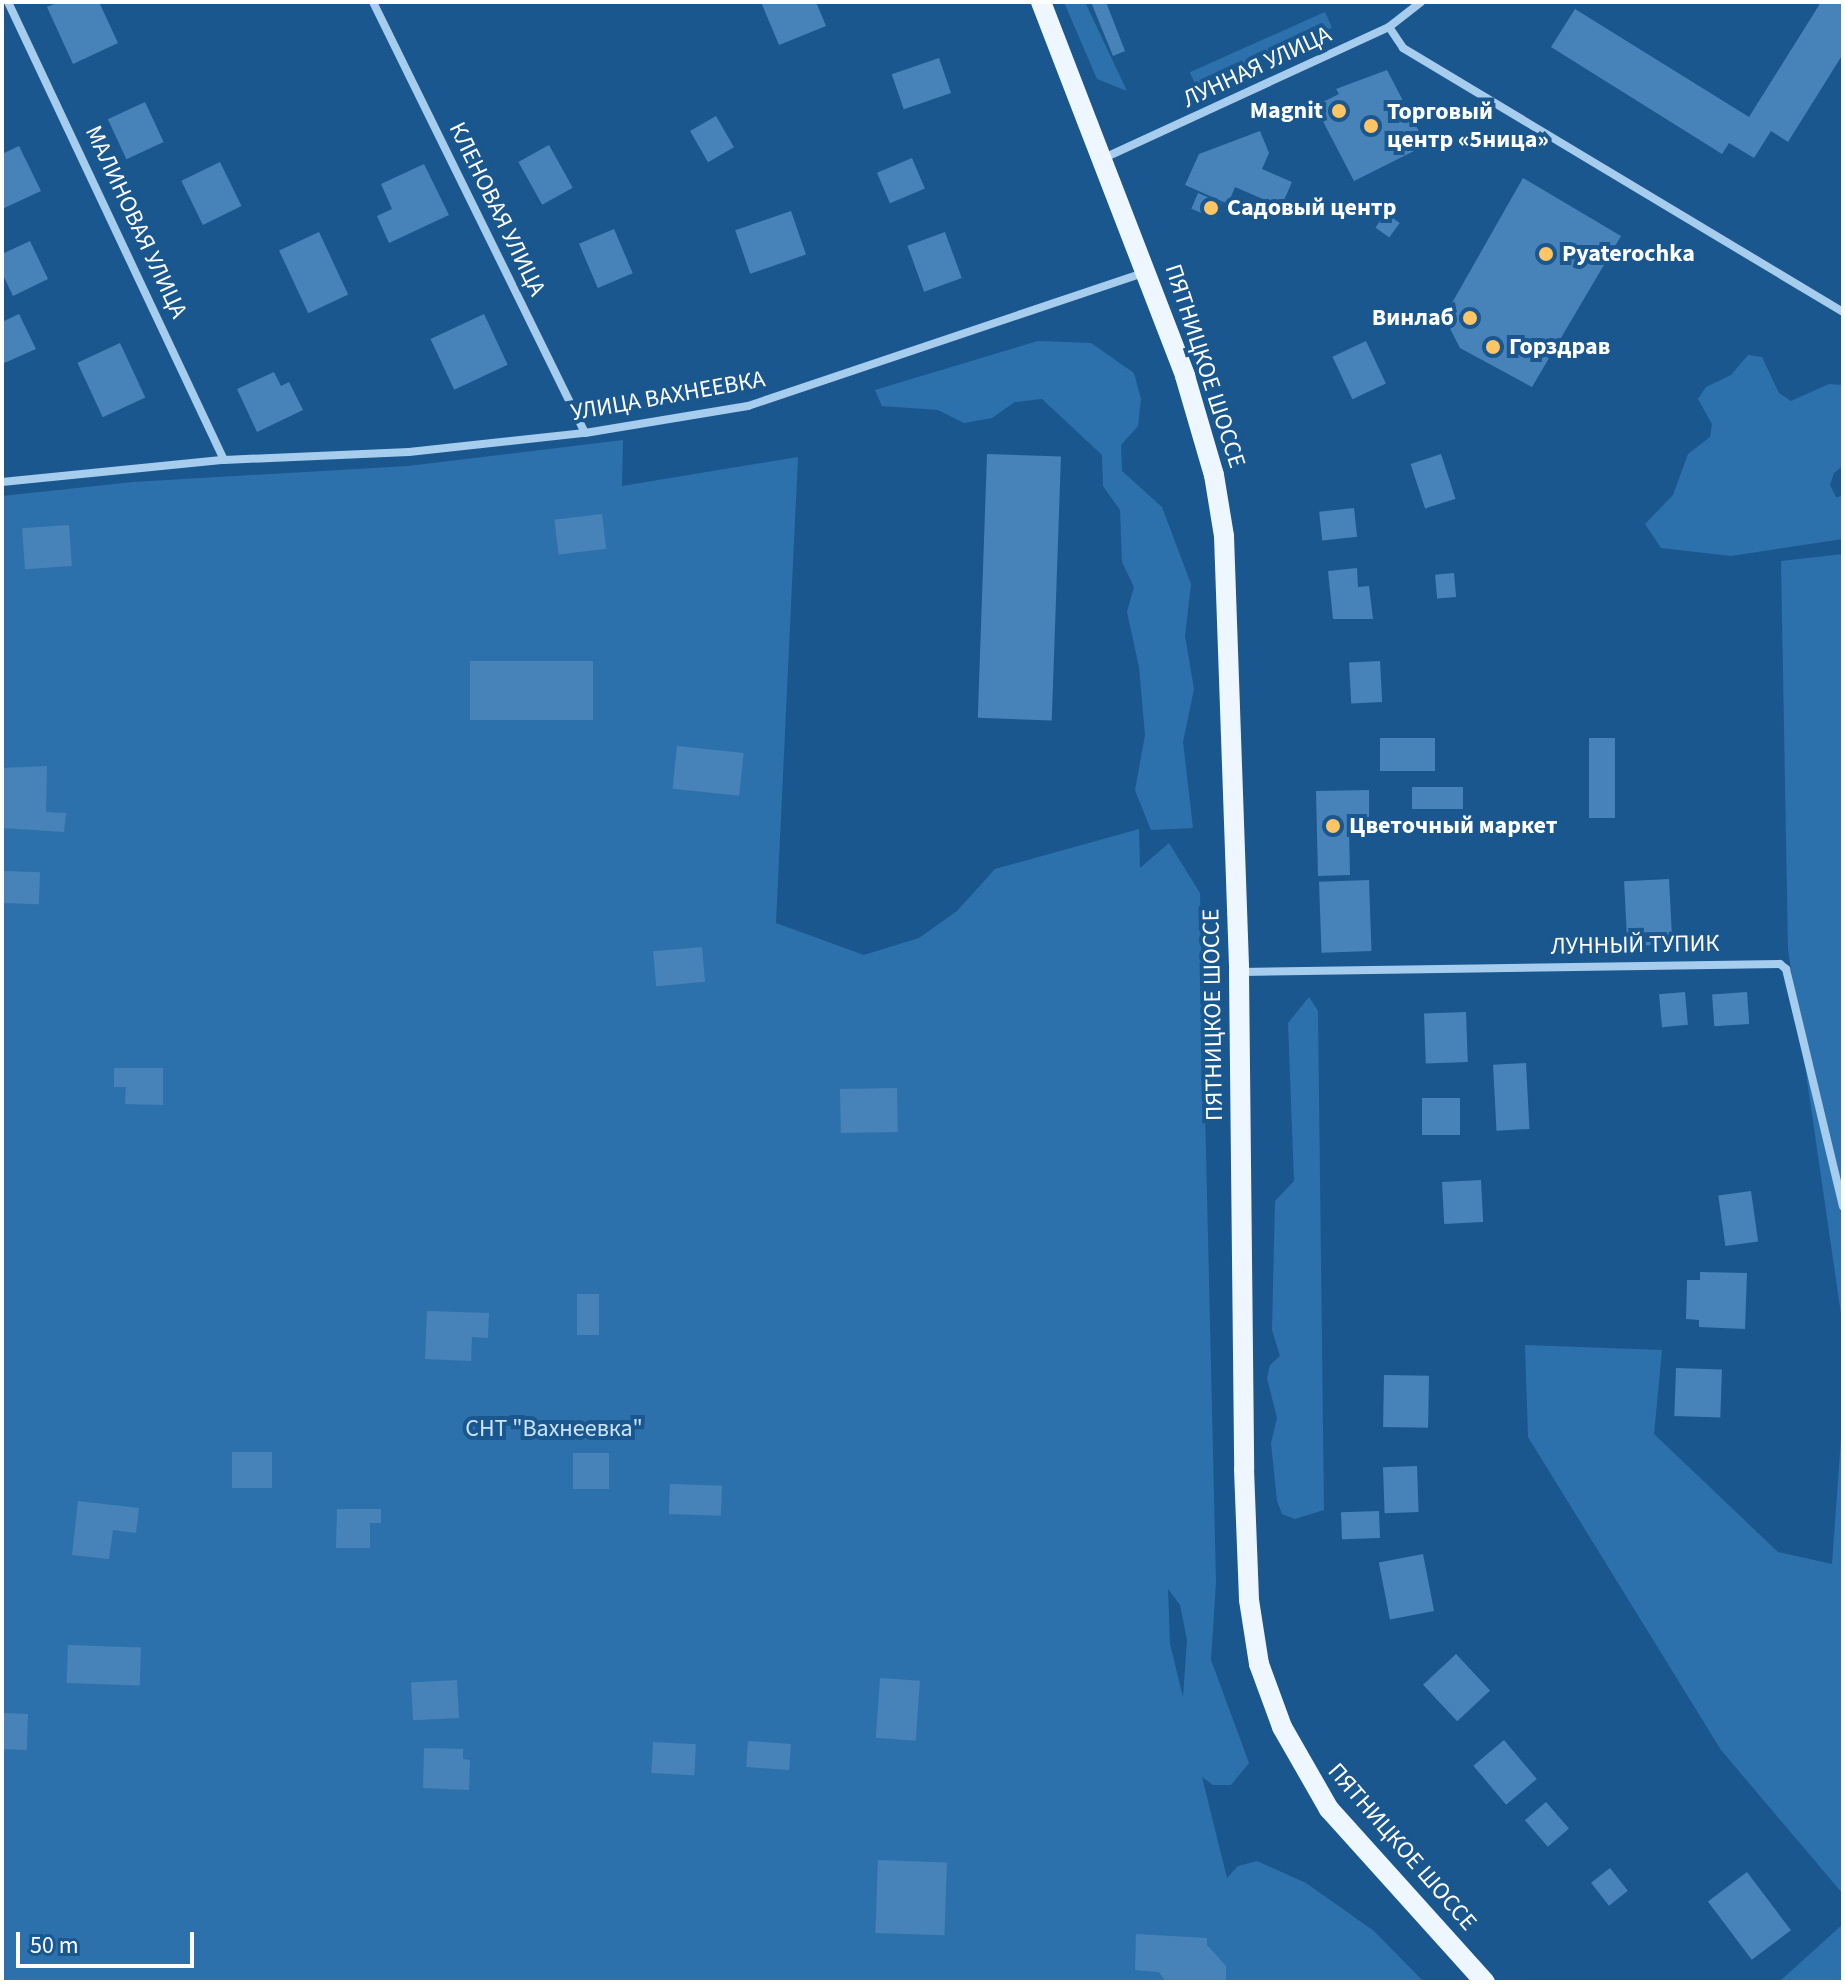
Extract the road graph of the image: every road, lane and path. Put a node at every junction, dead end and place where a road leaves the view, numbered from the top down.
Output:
1 (8, 2) edge
2 (373, 2) edge
3 (1041, 2) edge
4 (1421, 2) edge
5 (1389, 27) junction
6 (1104, 158) junction
7 (1148, 271) junction
8 (1843, 312) edge
9 (585, 433) junction
10 (224, 460) junction
11 (2, 482) edge
12 (1239, 972) junction
13 (1843, 1206) edge
14 (1485, 1982) edge

1 - 10 street, МАЛИНОВАЯ УЛИЦА
2 - 9 street, КЛЕНОВАЯ УЛИЦА
3 - 6 main road, ПЯТНИЦКОЕ ШОССЕ
4 - 5 street, ЛУННАЯ УЛИЦА
5 - 6 street, ЛУННАЯ УЛИЦА
5 - 8 street
6 - 7 main road, ПЯТНИЦКОЕ ШОССЕ
7 - 9 street, УЛИЦА ВАХНЕЕВКА
7 - 12 main road, ПЯТНИЦКОЕ ШОССЕ
9 - 10 street, УЛИЦА ВАХНЕЕВКА
10 - 11 street, УЛИЦА ВАХНЕЕВКА
12 - 13 street, ЛУННЫЙ ТУПИК
12 - 14 main road, ПЯТНИЦКОЕ ШОССЕ

